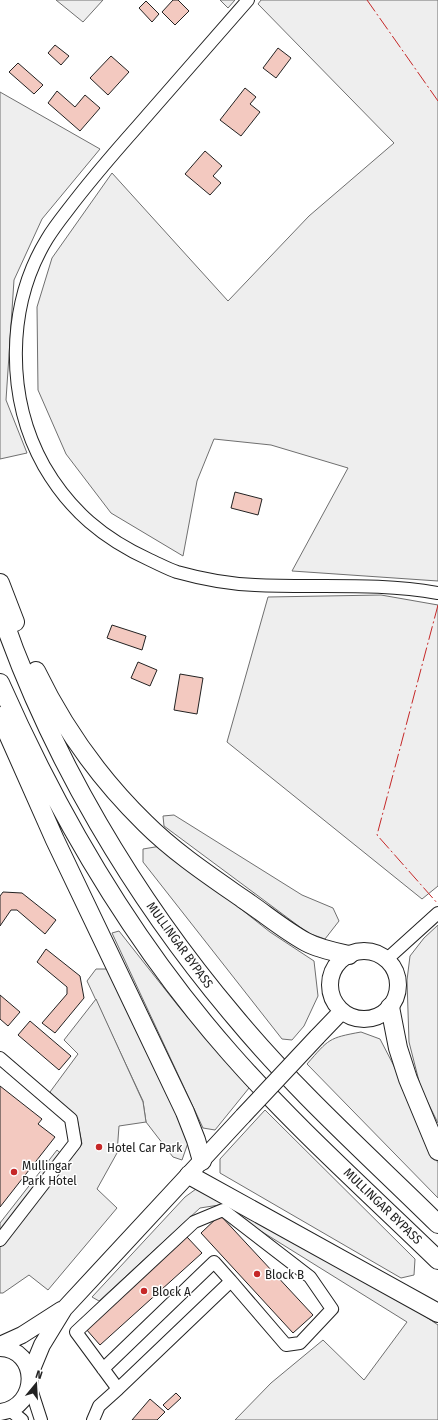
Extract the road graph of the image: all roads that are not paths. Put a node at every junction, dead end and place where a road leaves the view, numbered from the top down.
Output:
1 (248, 0) edge
2 (0, 583) edge
3 (438, 593) edge
4 (0, 610) edge
5 (0, 683) edge
6 (0, 716) edge
7 (438, 913) edge
8 (349, 955) junction
9 (386, 960) junction
10 (390, 1007) junction
11 (342, 1011) junction
12 (0, 1058) edge
13 (438, 1150) edge
14 (202, 1160) junction
15 (189, 1175) junction
16 (438, 1224) edge
17 (0, 1240) edge
18 (438, 1260) edge
19 (231, 1281) junction
20 (64, 1309) junction
21 (438, 1313) edge
22 (0, 1347) edge
23 (103, 1369) junction
24 (30, 1380) junction
25 (118, 1389) junction
26 (7, 1413) edge
27 (42, 1420) edge
28 (93, 1420) edge

1 - 3 street
2 - 8 highway
4 - 16 highway, MULLINGAR BYPASS
5 - 18 highway, MULLINGAR BYPASS
6 - 14 highway
7 - 9 street
8 - 9 main road
8 - 11 main road
9 - 10 main road
10 - 11 main road
10 - 13 highway
11 - 14 main road, bridge
12 - 17 street
14 - 15 main road
15 - 20 main road
15 - 21 highway
19 - 23 street
19 - 23 street
19 - 25 street
20 - 22 main road
20 - 24 main road
22 - 24 main road
23 - 25 street
24 - 26 main road
24 - 27 street
25 - 28 street

